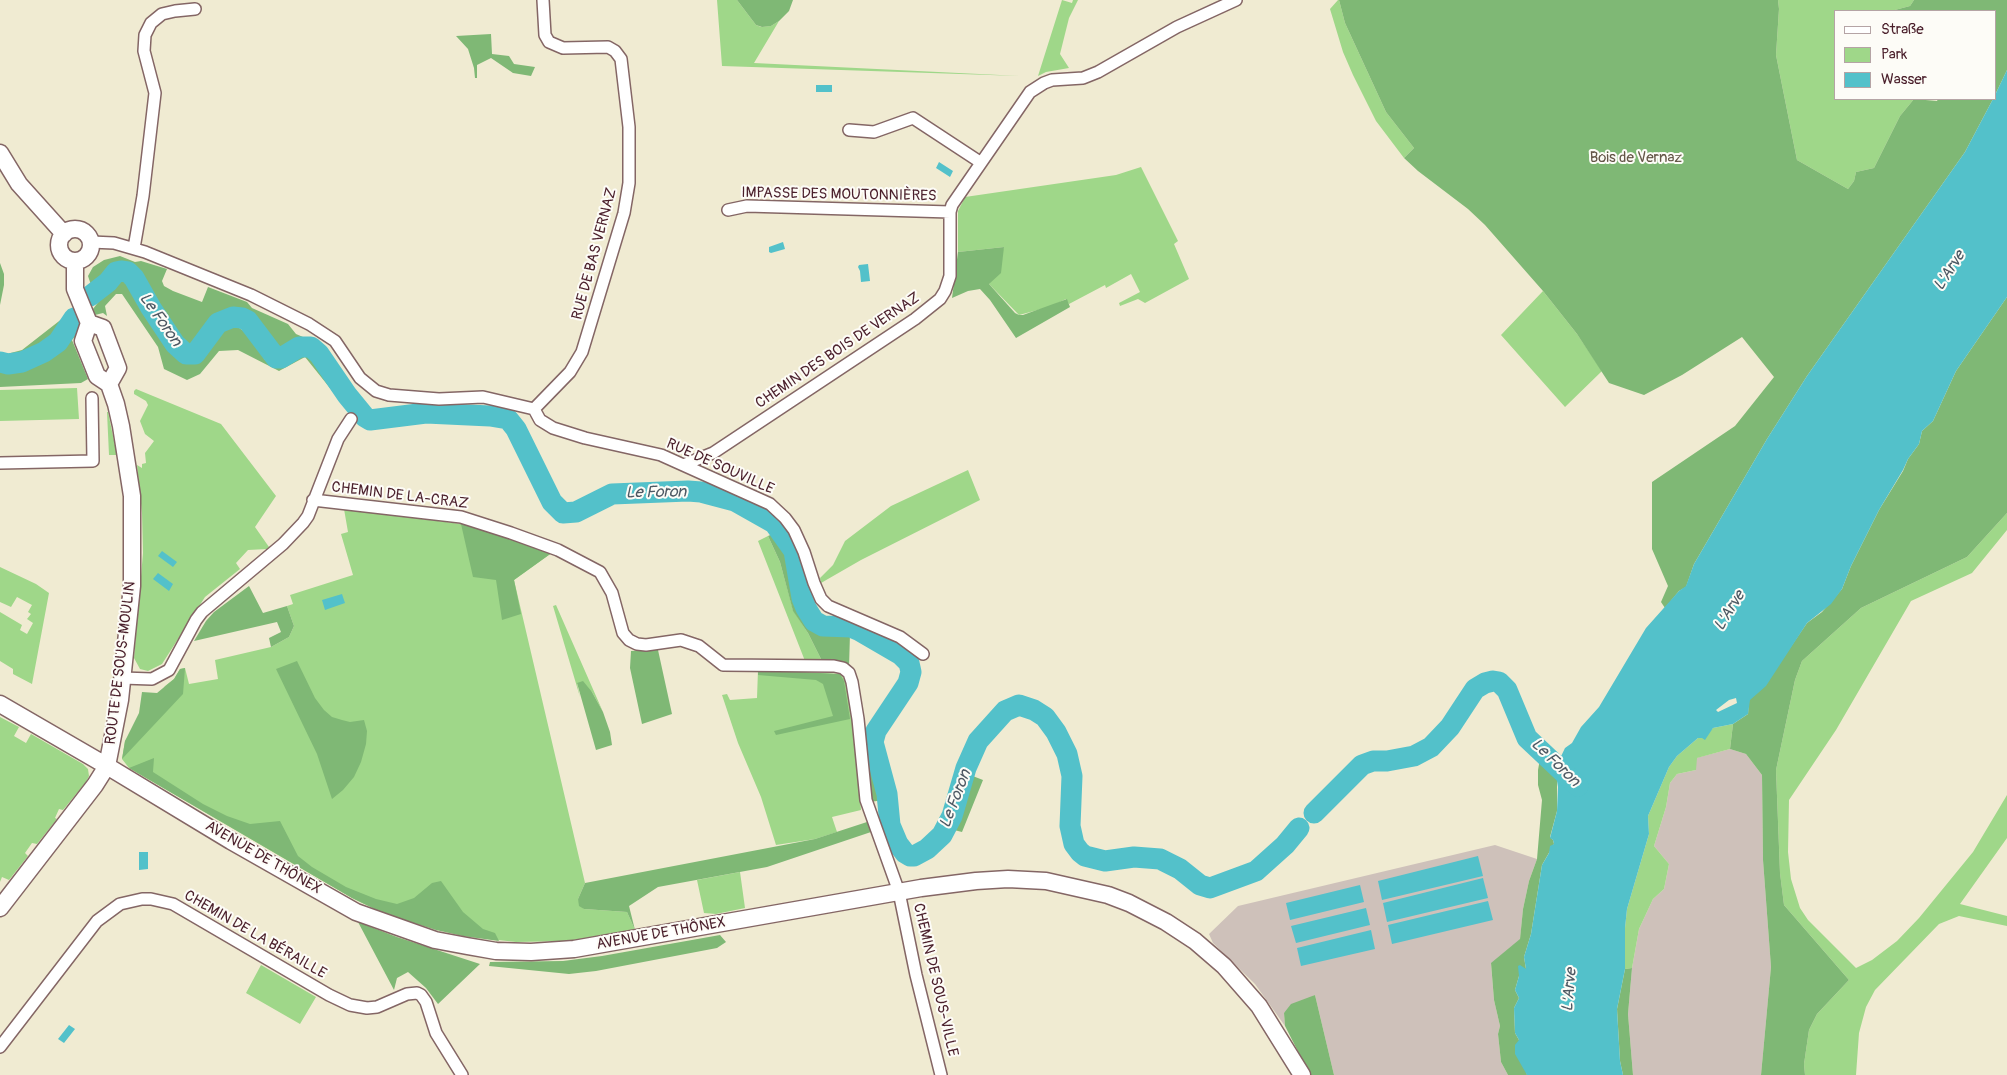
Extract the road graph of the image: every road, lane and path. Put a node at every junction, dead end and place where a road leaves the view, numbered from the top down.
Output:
1 (542, 0) edge
2 (1236, 0) edge
3 (195, 9) dead end
4 (849, 130) dead end
5 (0, 153) edge
6 (980, 162) junction
7 (728, 210) dead end
8 (950, 212) junction
9 (64, 234) junction
10 (91, 242) junction
11 (134, 248) junction
12 (75, 261) junction
13 (89, 323) junction
14 (109, 384) junction
15 (92, 398) dead end
16 (534, 409) junction
17 (351, 419) dead end
18 (0, 463) edge
19 (683, 465) junction
20 (314, 500) junction
21 (923, 654) dead end
22 (122, 678) junction
23 (0, 704) edge
24 (108, 766) junction
25 (899, 892) junction
26 (0, 908) edge
27 (0, 1047) edge
28 (462, 1075) edge
29 (942, 1075) edge
30 (1302, 1075) edge

1 - 16 street, RUE DE BAS VERNAZ
2 - 6 street, CHEMIN DES BOIS DE VERNAZ
3 - 11 street
4 - 6 street
5 - 9 main road
6 - 8 street, CHEMIN DES BOIS DE VERNAZ
7 - 8 street, IMPASSE DES MOUTONNIÈRES
8 - 19 street, CHEMIN DES BOIS DE VERNAZ
9 - 10 main road
9 - 12 main road
10 - 11 street
10 - 12 main road
11 - 16 street
12 - 13 main road
13 - 14 main road, ROUTE DE SOUS-MOULIN
13 - 14 main road
14 - 22 main road, ROUTE DE SOUS-MOULIN
15 - 18 street
16 - 19 street, RUE DE SOUVILLE
17 - 20 street
19 - 21 street, RUE DE SOUVILLE
20 - 22 street
20 - 25 street, CHEMIN DE LA-CRAZ
22 - 24 main road, ROUTE DE SOUS-MOULIN
23 - 24 main road, AVENUE DE THÔNEX
24 - 25 main road, AVENUE DE THÔNEX
24 - 26 main road, ROUTE DE SOUS-MOULIN
25 - 29 street, CHEMIN DE SOUS-VILLE
25 - 30 main road, AVENUE DE THÔNEX
27 - 28 street, CHEMIN DE LA BÉRAILLE

